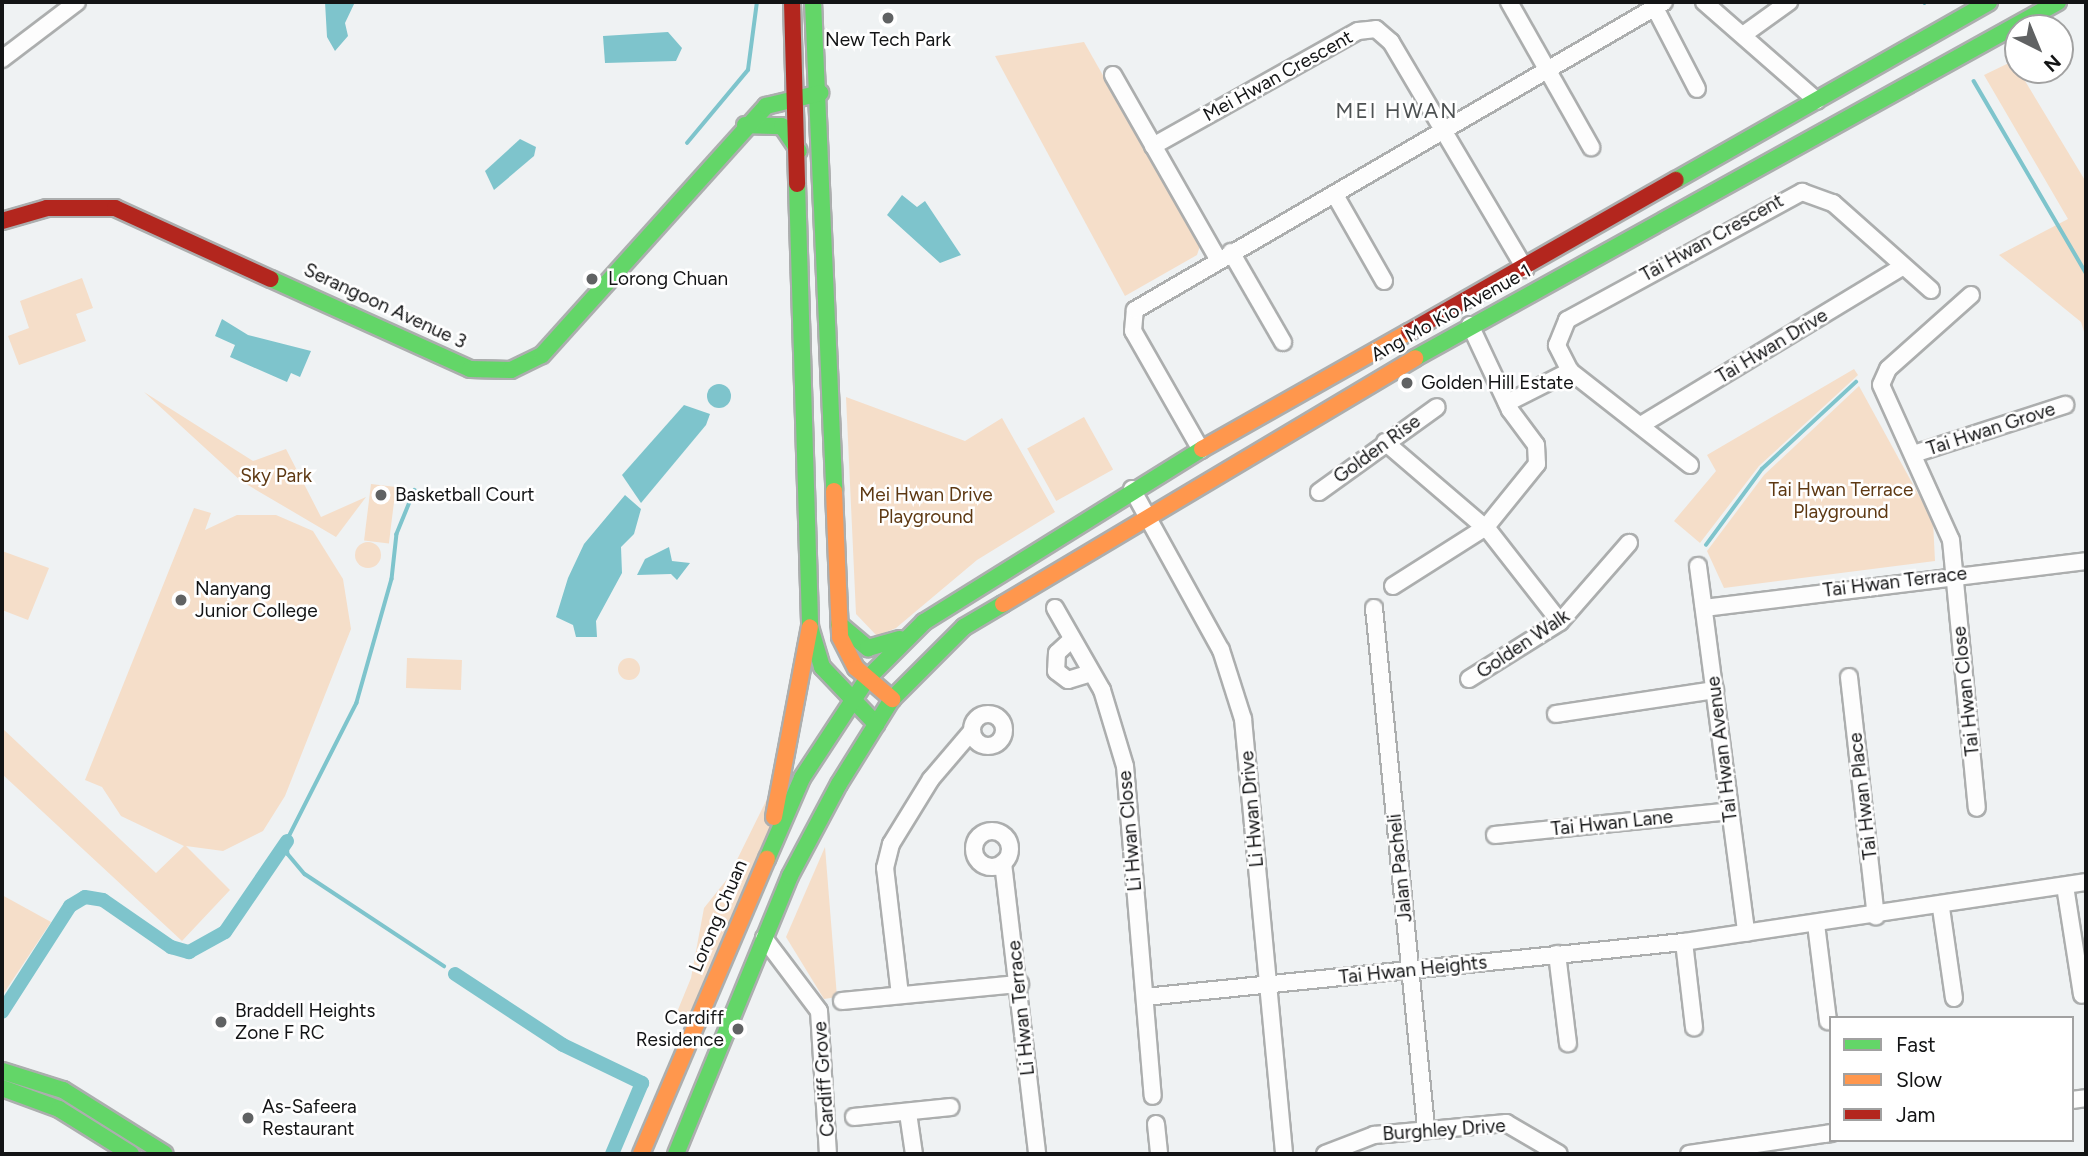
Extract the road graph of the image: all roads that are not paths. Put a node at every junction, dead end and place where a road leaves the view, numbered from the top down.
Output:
1 (77, 2) edge
2 (792, 2) edge
3 (813, 2) edge
4 (1509, 2) edge
5 (1704, 2) edge
6 (1789, 2) edge
7 (1989, 2) edge
8 (2058, 2) edge
9 (1660, 5) edge
10 (1743, 35) junction
11 (2, 59) edge
12 (1549, 73) junction
13 (1113, 75) dead end
14 (1697, 89) dead end
15 (820, 93) junction
16 (797, 94) junction
17 (1817, 101) junction
18 (745, 125) junction
19 (1444, 133) junction
20 (1153, 146) junction
21 (1591, 147) dead end
22 (800, 153) junction
23 (1335, 195) junction
24 (2, 221) edge
25 (1225, 256) junction
26 (828, 265) junction
27 (803, 266) junction
28 (1902, 267) junction
29 (1525, 269) junction
30 (1384, 281) dead end
31 (1931, 290) dead end
32 (1971, 295) dead end
33 (1470, 325) junction
34 (1283, 342) dead end
35 (1570, 371) junction
36 (1507, 403) junction
37 (2065, 405) dead end
38 (1437, 407) dead end
39 (834, 423) junction
40 (1641, 425) junction
41 (808, 429) junction
42 (1385, 442) junction
43 (1201, 450) junction
44 (1917, 453) junction
45 (1690, 465) dead end
46 (1132, 489) junction
47 (1319, 492) dead end
48 (1146, 516) junction
49 (1486, 527) junction
50 (1629, 543) dead end
51 (2086, 561) edge
52 (1698, 566) dead end
53 (1954, 574) junction
54 (1393, 586) dead end
55 (1055, 608) dead end
56 (1374, 608) dead end
57 (1704, 608) junction
58 (1560, 622) junction
59 (839, 624) junction
60 (810, 627) junction
61 (910, 633) junction
62 (1071, 640) junction
63 (1091, 673) junction
64 (1849, 677) dead end
65 (867, 679) junction
66 (1469, 679) dead end
67 (1715, 690) junction
68 (892, 699) junction
69 (850, 703) junction
70 (1556, 714) dead end
71 (876, 724) junction
72 (972, 731) dead end
73 (1977, 808) dead end
74 (1730, 811) junction
75 (1495, 835) dead end
76 (765, 859) junction
77 (1003, 863) dead end
78 (2086, 881) edge
79 (2066, 886) junction
80 (1941, 908) junction
81 (1876, 916) junction
82 (1816, 924) junction
83 (1746, 933) junction
84 (764, 938) junction
85 (1684, 942) junction
86 (1556, 954) junction
87 (1412, 970) junction
88 (1020, 984) junction
89 (1269, 986) junction
90 (900, 995) junction
91 (2082, 995) dead end
92 (1145, 997) junction
93 (1954, 998) dead end
94 (842, 1001) dead end
95 (1828, 1021) dead end
96 (1694, 1027) dead end
97 (1568, 1043) dead end
98 (2, 1071) edge
99 (2, 1088) edge
100 (1153, 1096) dead end
101 (950, 1107) dead end
102 (908, 1113) junction
103 (854, 1117) dead end
104 (1156, 1124) dead end
105 (1426, 1127) junction
106 (1829, 1134) edge
107 (1779, 1147) edge
108 (131, 1154) edge
109 (165, 1154) edge
110 (641, 1154) edge
111 (676, 1154) edge
112 (828, 1154) edge
113 (914, 1154) edge
114 (1037, 1154) edge
115 (1159, 1154) edge
116 (1284, 1154) edge
117 (1325, 1154) edge
118 (1559, 1154) edge
119 (1689, 1154) edge

1 - 11 street
2 - 16 main road
3 - 15 main road
4 - 12 street
5 - 10 street
6 - 10 street
7 - 17 main road, Ang Mo Kio Avenue 1
8 - 33 main road, Ang Mo Kio Avenue 1
9 - 12 street
9 - 14 street
10 - 17 street
12 - 19 street
12 - 21 street
13 - 20 street
15 - 16 main road, Serangoon Avenue 3
15 - 26 main road
16 - 18 main road, Serangoon Avenue 3
16 - 22 main road
17 - 29 main road, Ang Mo Kio Avenue 1
18 - 22 main road
18 - 24 main road, Serangoon Avenue 3
19 - 20 street, Mei Hwan Crescent
19 - 23 street
19 - 29 street, Mei Hwan Crescent
20 - 25 street
22 - 27 main road
23 - 25 street
23 - 30 street
25 - 34 street
25 - 43 street
26 - 27 main road
26 - 39 main road
27 - 41 main road
28 - 31 street, Tai Hwan Crescent
28 - 35 street, Tai Hwan Crescent
28 - 40 street, Tai Hwan Drive
29 - 43 main road, Ang Mo Kio Avenue 1
32 - 44 street, Tai Hwan Grove
33 - 36 street
33 - 48 main road, Ang Mo Kio Avenue 1
35 - 36 street
35 - 40 street
36 - 49 street
37 - 44 street, Tai Hwan Grove
38 - 42 street, Golden Rise
39 - 41 main road
39 - 59 main road
40 - 45 street
41 - 60 main road
42 - 47 street, Golden Rise
42 - 49 street
43 - 46 main road, Ang Mo Kio Avenue 1
44 - 53 street, Tai Hwan Grove
46 - 48 street, Li Hwan Drive
46 - 61 main road, Ang Mo Kio Avenue 1
48 - 68 main road, Ang Mo Kio Avenue 1
48 - 89 street, Li Hwan Drive
49 - 54 street
49 - 58 street
50 - 58 street, Golden Walk
51 - 53 street, Tai Hwan Terrace
52 - 57 street, Tai Hwan Avenue
53 - 57 street, Tai Hwan Terrace
53 - 73 street, Tai Hwan Close
55 - 62 street, Li Hwan Close
56 - 87 street, Jalan Pacheli
57 - 67 street, Tai Hwan Avenue
58 - 66 street, Golden Walk
59 - 61 main road
59 - 65 main road
60 - 69 main road
60 - 76 main road
61 - 65 main road, Ang Mo Kio Avenue 1
62 - 63 street, Li Hwan Close
62 - 63 street
63 - 92 street, Li Hwan Close
64 - 81 street, Tai Hwan Place
65 - 68 main road
65 - 69 main road, Lorong Chuan
67 - 70 street
67 - 74 street, Tai Hwan Avenue
68 - 71 main road
69 - 71 main road
69 - 76 main road, Lorong Chuan
71 - 84 main road
72 - 90 street
74 - 75 street, Tai Hwan Lane
74 - 83 street, Tai Hwan Avenue
76 - 110 main road, Lorong Chuan
77 - 88 street, Li Hwan Terrace
78 - 79 street, Tai Hwan Heights
79 - 80 street, Tai Hwan Heights
79 - 91 street
80 - 81 street, Tai Hwan Heights
80 - 93 street
81 - 82 street, Tai Hwan Heights
82 - 83 street, Tai Hwan Heights
82 - 95 street
83 - 85 street, Tai Hwan Heights
84 - 111 main road
84 - 112 street, Cardiff Grove
85 - 86 street, Tai Hwan Heights
85 - 96 street
86 - 87 street, Tai Hwan Heights
86 - 97 street
87 - 89 street, Tai Hwan Heights
87 - 105 street, Jalan Pacheli
88 - 90 street
88 - 114 street, Li Hwan Terrace
89 - 92 street
89 - 116 street, Li Hwan Drive
90 - 94 street
92 - 100 street, Li Hwan Close
98 - 109 main road
99 - 108 main road
101 - 102 street
102 - 103 street
102 - 113 street
104 - 115 street
105 - 117 street, Burghley Drive
105 - 118 street, Burghley Drive
106 - 107 street
107 - 119 street

